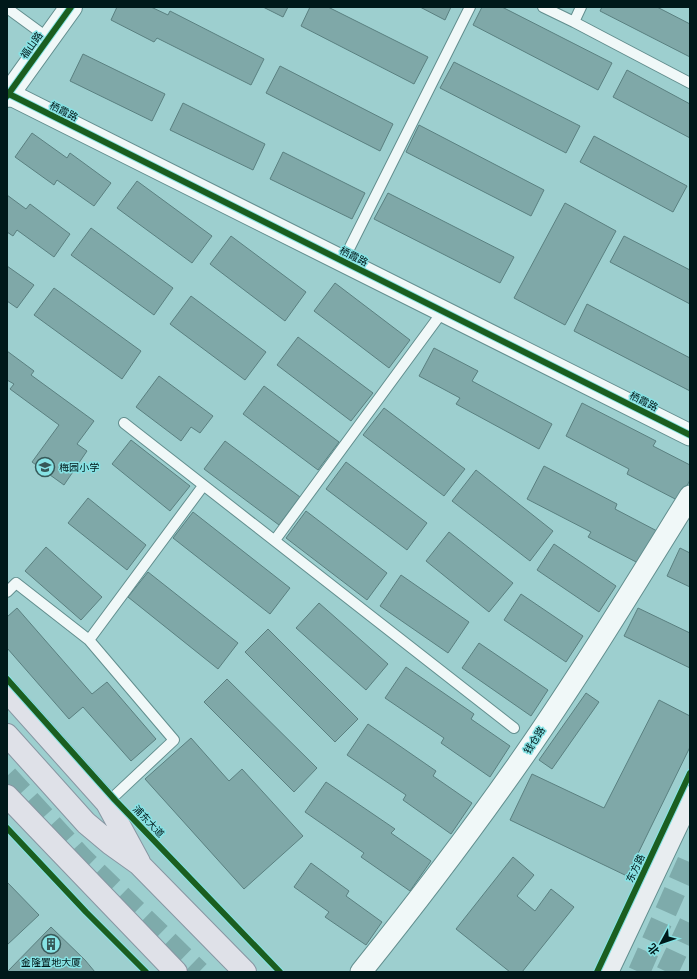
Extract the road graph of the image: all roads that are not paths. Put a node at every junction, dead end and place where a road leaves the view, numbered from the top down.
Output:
1 (71, 7) edge
2 (470, 7) edge
3 (543, 7) edge
4 (581, 7) edge
5 (7, 8) edge
6 (574, 22) junction
7 (48, 38) junction
8 (690, 83) edge
9 (8, 95) edge
10 (343, 261) junction
11 (443, 311) junction
12 (124, 423) dead end
13 (690, 435) edge
14 (203, 486) junction
15 (690, 496) edge
16 (274, 540) junction
17 (7, 592) edge
18 (89, 640) junction
19 (7, 691) edge
20 (514, 728) dead end
21 (7, 735) edge
22 (7, 796) edge
23 (690, 797) edge
24 (106, 803) junction
25 (139, 864) junction
26 (174, 971) edge
27 (245, 972) edge
28 (361, 972) edge
29 (607, 972) edge

1 - 7 street, 福山路
2 - 10 lane
3 - 6 lane
4 - 6 lane
5 - 7 lane
6 - 8 lane
7 - 9 street, 福山路
9 - 10 street, 栖霞路
10 - 11 street, 栖霞路
11 - 13 street, 栖霞路
11 - 16 lane
12 - 14 lane
14 - 16 lane
14 - 18 lane
15 - 28 street, 钱仓路
16 - 20 lane
17 - 18 lane
18 - 24 lane
19 - 24 main road
21 - 25 main road
22 - 26 main road
23 - 29 main road, 东方路
24 - 25 main road
25 - 27 main road

